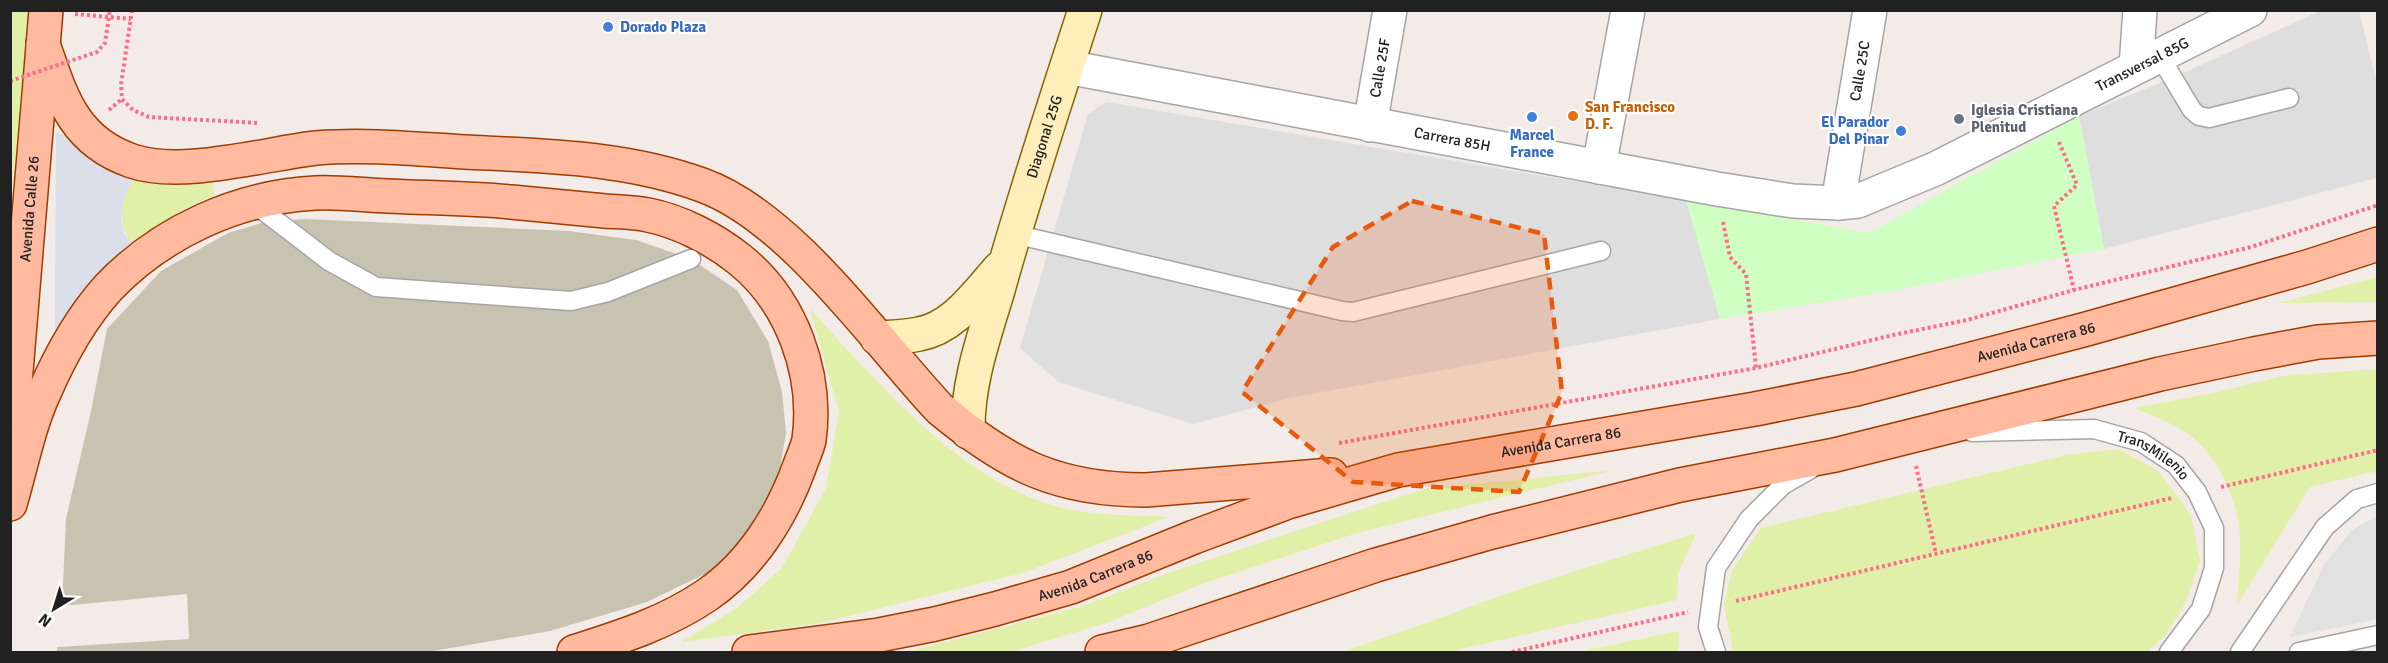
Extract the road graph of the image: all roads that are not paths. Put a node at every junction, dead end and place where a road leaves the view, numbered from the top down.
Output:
1 (1085, 10) edge
2 (1390, 10) edge
3 (1628, 10) edge
4 (1870, 10) edge
5 (2140, 10) edge
6 (2250, 10) edge
7 (45, 22) edge
8 (2147, 61) junction
9 (1067, 67) junction
10 (2289, 98) dead end
11 (1370, 125) junction
12 (1599, 167) junction
13 (253, 202) junction
14 (1838, 203) junction
15 (2378, 244) edge
16 (1010, 248) junction
17 (1601, 251) dead end
18 (691, 259) dead end
19 (877, 338) junction
20 (2378, 338) edge
21 (968, 432) junction
22 (1915, 435) junction
23 (10, 444) edge
24 (1835, 455) junction
25 (1398, 470) junction
26 (2378, 493) edge
27 (10, 504) edge
28 (2378, 635) edge
29 (1139, 647) edge
30 (574, 652) edge
31 (749, 652) edge
32 (1102, 652) edge
33 (1716, 652) edge
34 (2169, 652) edge
35 (2240, 652) edge
36 (2299, 652) edge

1 - 9 street, Diagonal 25G
2 - 11 street, Calle 25F
3 - 12 street
4 - 14 street, Calle 25C
5 - 8 street
6 - 8 street, Transversal 85G
7 - 19 main road
7 - 23 main road, Avenida Calle 26
8 - 10 lane
8 - 14 street, Transversal 85G
9 - 11 street, Carrera 85H
9 - 16 street, Diagonal 25G
11 - 12 street, Carrera 85H
12 - 14 street, Carrera 85H
13 - 18 lane
13 - 27 main road
13 - 30 main road
15 - 25 main road, Avenida Carrera 86
16 - 17 lane
16 - 19 street, Diagonal 25G
16 - 21 street, Diagonal 25G
19 - 21 main road
20 - 22 main road
21 - 25 main road
22 - 24 main road
22 - 34 lane, TransMilenio
24 - 29 main road
24 - 33 lane
25 - 31 main road, Avenida Carrera 86
26 - 35 lane
28 - 36 lane
29 - 32 main road

